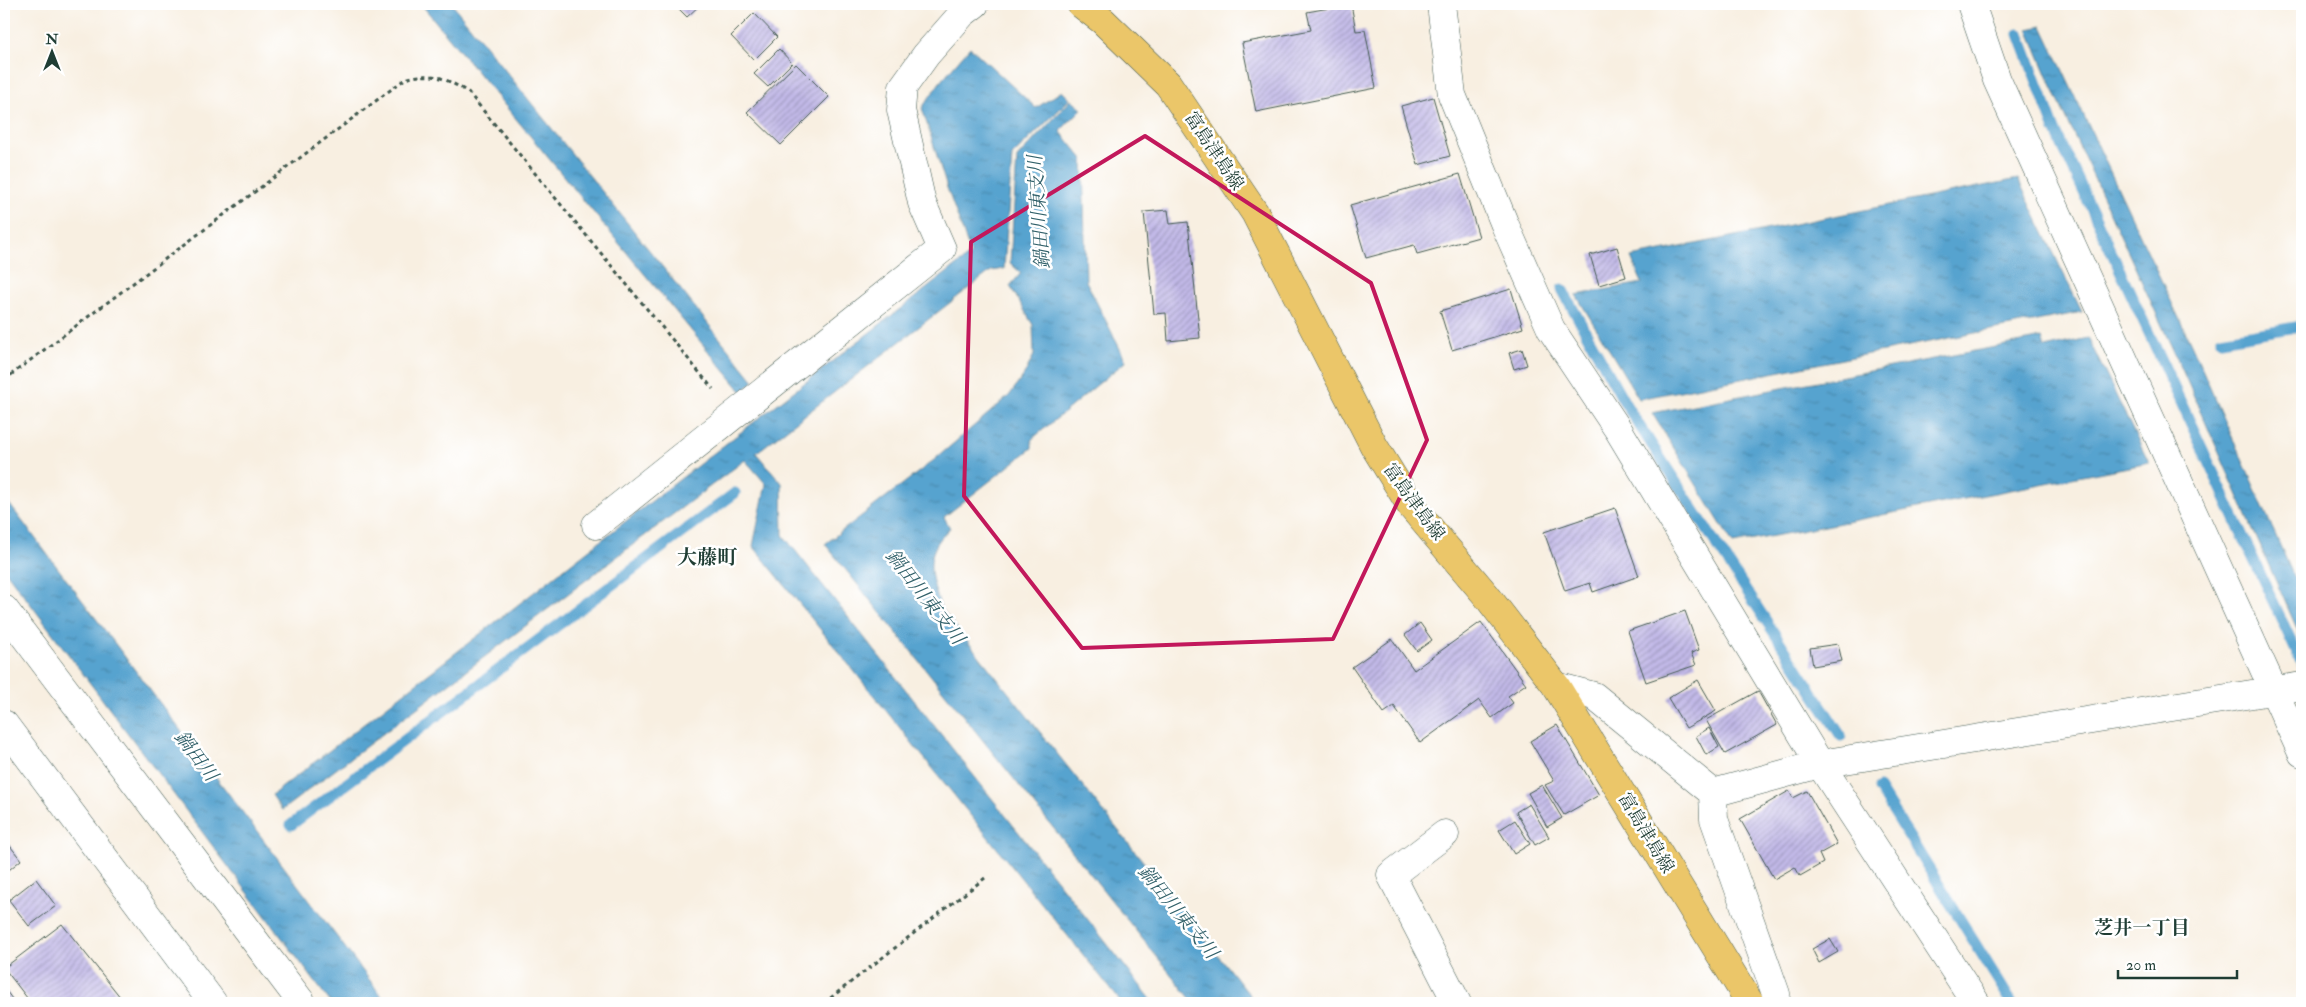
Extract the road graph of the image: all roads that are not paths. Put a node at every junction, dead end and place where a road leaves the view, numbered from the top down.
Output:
1 (975, 4) edge
2 (1081, 4) edge
3 (1441, 4) edge
4 (1971, 4) edge
5 (596, 524) dead end
6 (4, 609) edge
7 (1556, 686) junction
8 (2302, 686) edge
9 (2274, 690) junction
10 (4, 724) edge
11 (2302, 753) edge
12 (1820, 764) junction
13 (1713, 793) junction
14 (1445, 834) dead end
15 (213, 1003) edge
16 (302, 1003) edge
17 (1457, 1003) edge
18 (1750, 1003) edge
19 (1774, 1003) edge
20 (1976, 1003) edge

1 - 5 street
2 - 7 main road, 富島津島線
3 - 12 street
4 - 9 street
6 - 16 street
7 - 13 street
7 - 18 main road, 富島津島線
8 - 9 street
9 - 11 street
9 - 12 street
10 - 15 street
12 - 13 street
12 - 20 street
13 - 19 street
14 - 17 street

